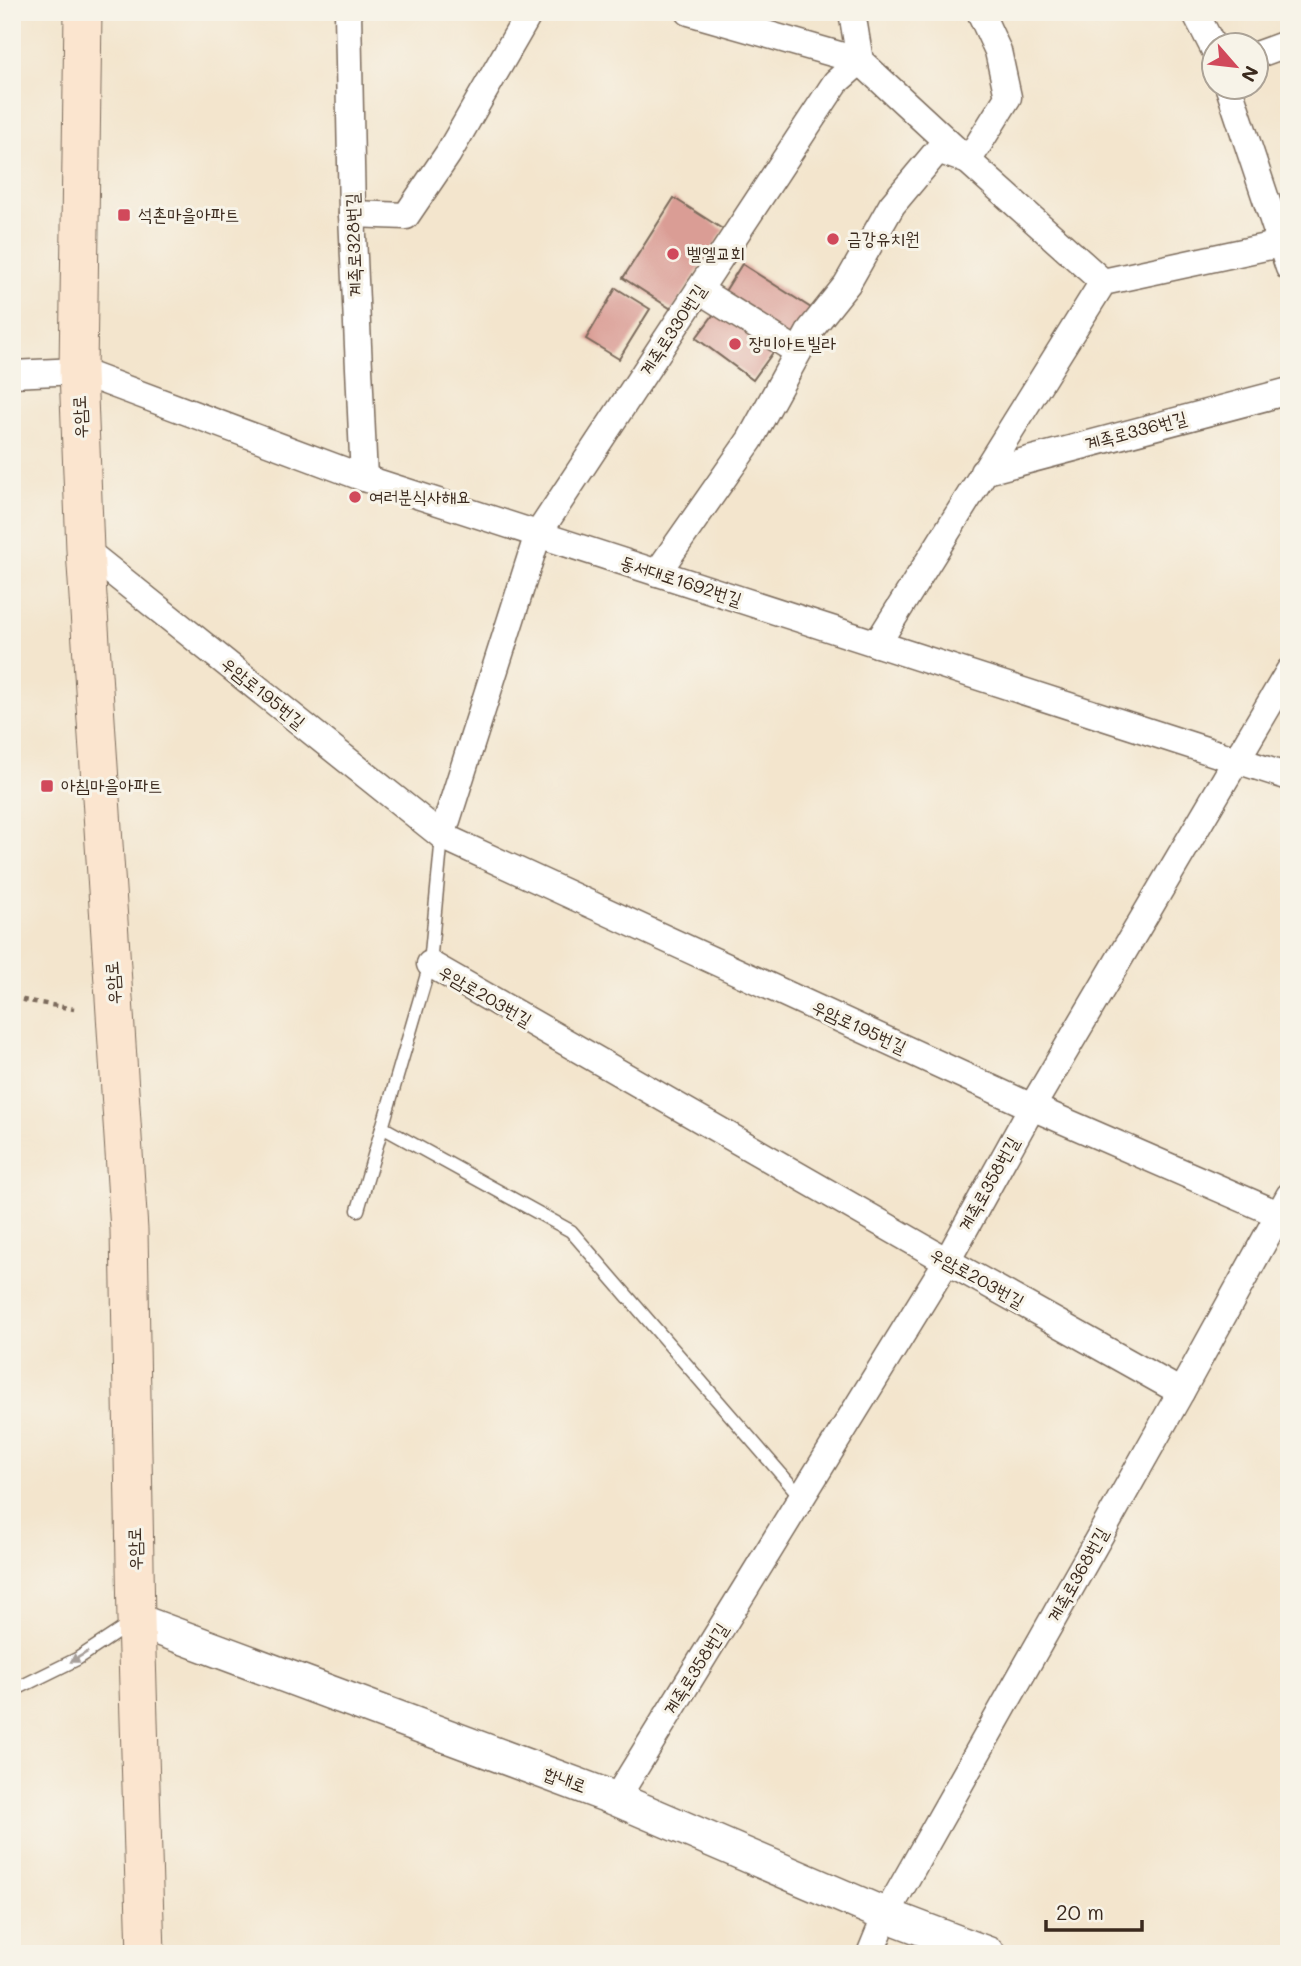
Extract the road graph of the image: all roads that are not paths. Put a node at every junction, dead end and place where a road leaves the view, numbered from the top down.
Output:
1 (83, 12) edge
2 (348, 12) edge
3 (530, 12) edge
4 (689, 12) edge
5 (852, 12) edge
6 (980, 12) edge
7 (1195, 12) edge
8 (1205, 32) edge
9 (1289, 43) edge
10 (1270, 50) edge
11 (860, 61) junction
12 (1234, 102) edge
13 (968, 161) junction
14 (352, 214) junction
15 (1284, 256) edge
16 (1103, 282) junction
17 (699, 290) junction
18 (798, 352) junction
19 (78, 371) junction
20 (12, 374) edge
21 (1289, 391) edge
22 (983, 472) junction
23 (364, 478) junction
24 (538, 534) junction
25 (85, 550) junction
26 (657, 573) junction
27 (877, 644) junction
28 (1289, 671) edge
29 (1238, 761) junction
30 (1289, 777) edge
31 (442, 835) junction
32 (429, 964) junction
33 (1032, 1107) junction
34 (382, 1126) junction
35 (1283, 1205) edge
36 (358, 1210) dead end
37 (947, 1261) junction
38 (1181, 1392) junction
39 (801, 1497) junction
40 (136, 1620) junction
41 (12, 1690) edge
42 (615, 1799) junction
43 (886, 1915) junction
44 (146, 1954) edge
45 (870, 1954) edge
46 (989, 1954) edge

1 - 19 main road, 우암로
2 - 14 street, 계족로328번길
3 - 14 street
4 - 11 street
5 - 11 street
6 - 13 street
7 - 8 street
9 - 10 street
11 - 13 street
11 - 17 street, 계족로330번길
12 - 15 street
13 - 16 street
13 - 18 street
14 - 23 street, 계족로328번길
15 - 16 street
16 - 22 street
17 - 18 street
17 - 24 street, 계족로330번길
18 - 26 street
19 - 20 street
19 - 23 street, 동서대로1692번길
19 - 25 main road, 우암로
21 - 22 street, 계족로336번길
22 - 27 street
23 - 24 street, 동서대로1692번길
24 - 26 street, 동서대로1692번길
24 - 31 street
25 - 31 street, 우암로195번길
25 - 40 main road, 우암로
26 - 27 street, 동서대로1692번길
27 - 29 street, 동서대로1692번길
28 - 29 street, 계족로358번길
29 - 30 street, 동서대로1692번길
29 - 33 street, 계족로358번길
31 - 32 lane
31 - 33 street, 우암로195번길
32 - 34 lane, 우암로203번길
32 - 37 street, 우암로203번길
33 - 35 street, 우암로195번길
33 - 37 street, 계족로358번길
34 - 36 lane
34 - 39 lane
35 - 38 street, 계족로368번길
37 - 38 street, 우암로203번길
37 - 39 street, 계족로358번길
38 - 43 street, 계족로368번길
39 - 42 street, 계족로358번길
40 -> 41 lane
40 - 42 street, 합내로
40 - 44 main road, 우암로
42 - 43 street, 합내로
43 - 45 street, 계족로368번길
43 - 46 street, 합내로

